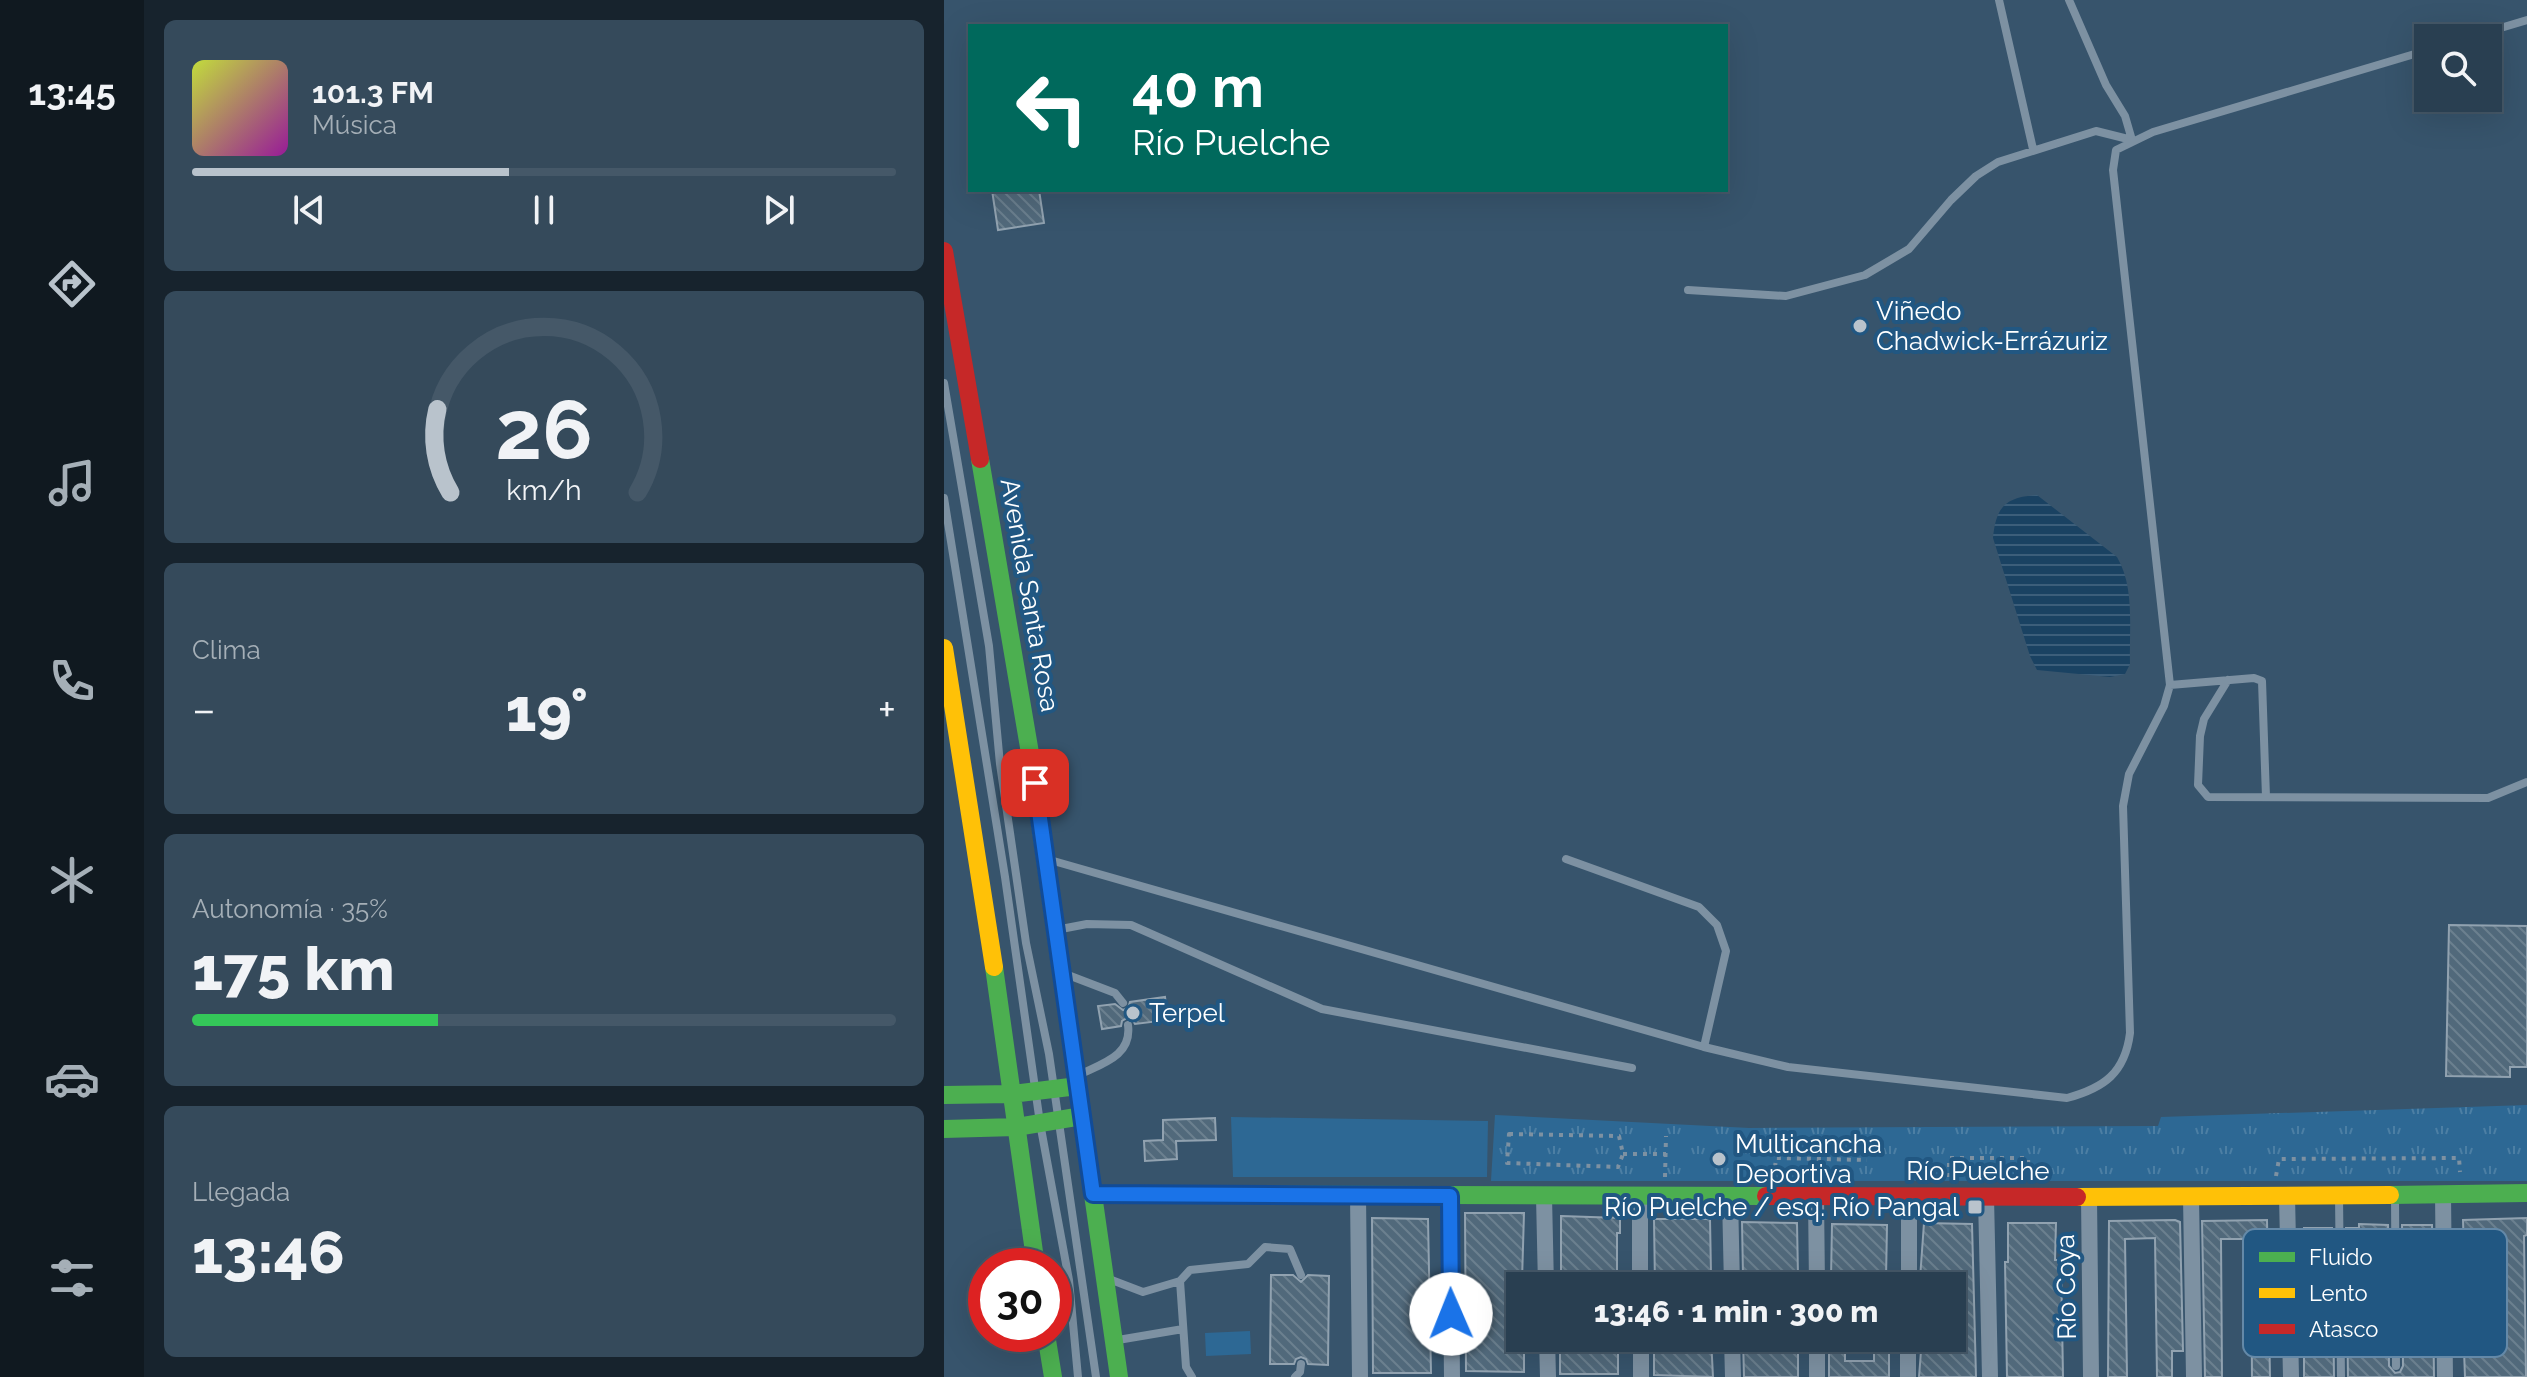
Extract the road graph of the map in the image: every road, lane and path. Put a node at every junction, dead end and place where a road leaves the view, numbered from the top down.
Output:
1 (1999, 0) edge
2 (2069, 0) edge
3 (2527, 20) edge
4 (2502, 28) edge
5 (2414, 54) edge
6 (2132, 140) junction
7 (2033, 149) junction
8 (944, 251) edge
9 (1688, 290) dead end
10 (944, 383) edge
11 (944, 498) edge
12 (944, 648) edge
13 (2228, 680) junction
14 (2170, 685) junction
15 (2527, 782) edge
16 (2266, 797) junction
17 (1046, 858) junction
18 (1566, 859) dead end
19 (1056, 930) junction
20 (1062, 973) junction
21 (1123, 1003) dead end
22 (1128, 1025) dead end
23 (1704, 1047) junction
24 (1632, 1068) dead end
25 (1077, 1081) junction
26 (1045, 1090) junction
27 (1012, 1094) junction
28 (944, 1095) edge
29 (1082, 1116) junction
30 (1049, 1122) junction
31 (1016, 1127) junction
32 (944, 1129) edge
33 (1666, 1136) dead end
34 (1623, 1154) junction
35 (1666, 1154) junction
36 (1867, 1160) dead end
37 (2460, 1180) dead end
38 (1665, 1187) dead end
39 (1773, 1187) dead end
40 (1949, 1187) dead end
41 (2029, 1187) dead end
42 (2280, 1191) junction
43 (2527, 1193) edge
44 (1093, 1194) junction
45 (2443, 1194) junction
46 (1358, 1195) junction
47 (2339, 1195) junction
48 (2395, 1195) junction
49 (1450, 1196) junction
50 (1544, 1196) junction
51 (1640, 1197) junction
52 (1730, 1197) junction
53 (1816, 1197) junction
54 (1909, 1197) junction
55 (1986, 1197) junction
56 (2089, 1197) junction
57 (2191, 1197) junction
58 (2282, 1229) edge
59 (2339, 1229) edge
60 (2395, 1229) edge
61 (2443, 1229) edge
62 (1033, 1248) edge
63 (1546, 1272) edge
64 (1640, 1272) edge
65 (1732, 1272) edge
66 (1817, 1272) edge
67 (1909, 1272) edge
68 (1301, 1275) dead end
69 (1104, 1278) junction
70 (1180, 1281) junction
71 (1183, 1329) junction
72 (1113, 1341) junction
73 (1049, 1352) edge
74 (1547, 1352) edge
75 (1641, 1352) edge
76 (1732, 1352) edge
77 (1817, 1352) edge
78 (1908, 1352) edge
79 (2290, 1357) edge
80 (2341, 1357) edge
81 (2396, 1357) edge
82 (2445, 1357) edge
83 (1301, 1364) dead end
84 (2396, 1366) dead end
85 (1053, 1377) edge
86 (1078, 1377) edge
87 (1096, 1377) edge
88 (1119, 1377) edge
89 (1192, 1377) edge
90 (1295, 1377) edge
91 (1360, 1377) edge
92 (1452, 1377) edge
93 (1548, 1377) edge
94 (1641, 1377) edge
95 (1733, 1377) edge
96 (1817, 1377) edge
97 (1908, 1377) edge
98 (1990, 1377) edge
99 (2091, 1377) edge
100 (2194, 1377) edge
101 (2291, 1377) edge
102 (2341, 1377) edge
103 (2445, 1377) edge

1 - 7 lane
2 - 6 lane
3 - 4 lane
5 - 6 lane
6 - 7 lane
6 - 14 lane
7 - 9 lane
8 - 17 main road, Avenida Santa Rosa
10 - 26 lane
11 - 26 lane
12 - 27 main road
13 - 14 lane
13 - 16 lane
13 - 16 lane
14 - 23 lane
15 - 16 lane
17 - 19 main road, Avenida Santa Rosa
17 - 23 lane
18 - 23 lane
19 - 20 main road, Avenida Santa Rosa
19 - 24 lane
20 - 21 lane
20 - 25 main road, Avenida Santa Rosa
22 - 25 lane
25 - 26 main road
25 - 29 main road, Avenida Santa Rosa
26 - 27 main road
26 - 30 lane
26 - 30 lane
27 - 28 main road
27 - 31 main road
29 - 30 main road
29 - 44 main road, Avenida Santa Rosa
30 - 31 main road
30 - 86 lane
30 - 87 lane
31 - 32 main road
31 - 62 main road
33 - 35 path
34 - 34 path
34 - 35 path
35 - 38 path
36 - 39 path
37 - 42 path
40 - 41 path
42 - 47 main road, Río Puelche
42 - 57 main road, Río Puelche
42 - 58 street
43 - 45 main road, Río Puelche
44 - 46 main road, Río Puelche
44 - 69 main road, Avenida Santa Rosa
45 - 48 main road, Río Puelche
45 - 61 street
46 - 49 main road, Río Puelche
46 - 91 street
47 - 48 main road, Río Puelche
47 - 59 lane
48 - 60 lane
49 - 50 main road, Río Puelche
49 - 92 street
50 - 51 main road, Río Puelche
50 - 63 street
51 - 52 main road, Río Puelche
51 - 64 street
52 - 53 main road, Río Puelche
52 - 65 street
53 - 54 main road, Río Puelche
53 - 66 street
54 - 55 main road, Río Puelche
54 - 67 street
55 - 56 main road, Río Puelche
55 - 98 street
56 - 57 main road, Río Puelche
56 - 99 street, Río Coya
57 - 100 street
68 - 70 lane
69 - 70 lane
69 - 72 main road, Avenida Santa Rosa
70 - 71 lane
71 - 72 lane
71 - 89 lane
72 - 88 main road, Avenida Santa Rosa
73 - 85 main road
74 - 93 street
75 - 94 street
76 - 95 street
77 - 96 street
78 - 97 street
79 - 101 street
80 - 102 lane
81 - 84 lane
82 - 103 street
83 - 90 lane

